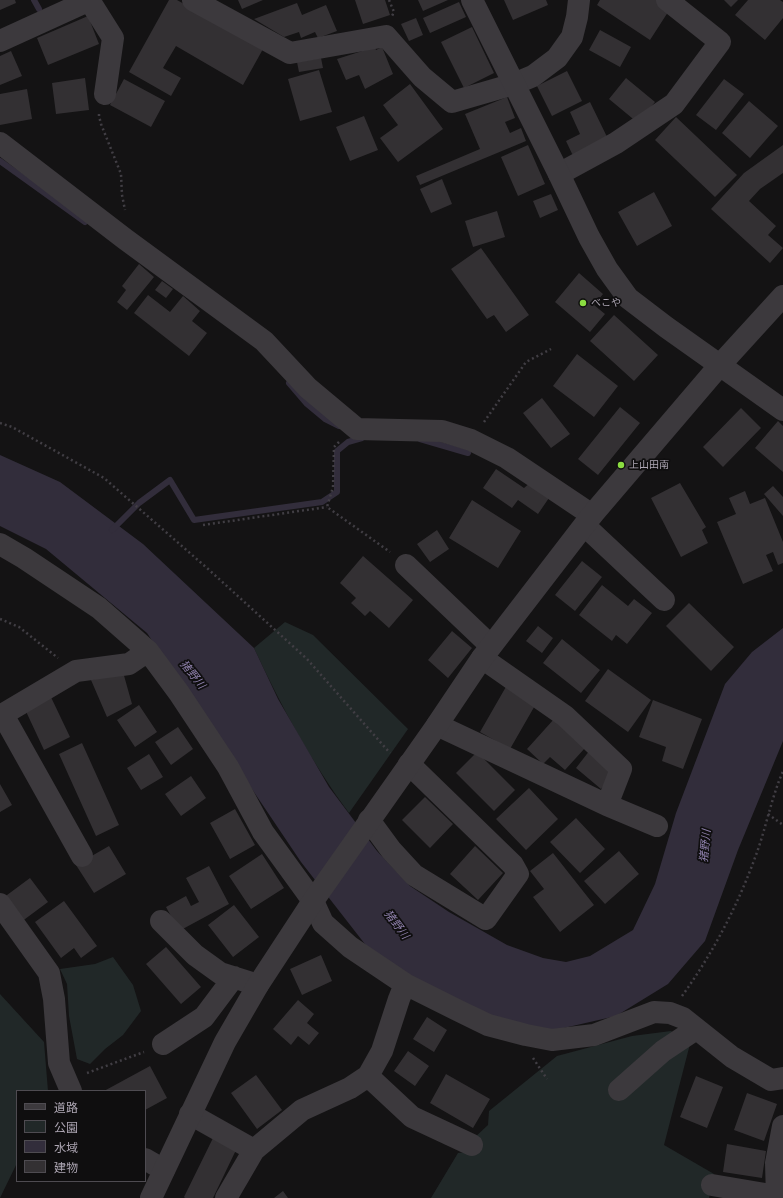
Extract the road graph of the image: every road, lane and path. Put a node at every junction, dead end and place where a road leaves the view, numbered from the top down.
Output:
1 (89, 0) edge
2 (193, 0) edge
3 (472, 0) edge
4 (579, 0) edge
5 (667, 0) edge
6 (0, 41) edge
7 (514, 84) junction
8 (105, 94) joint
9 (0, 143) edge
10 (559, 174) junction
11 (125, 239) junction
12 (783, 296) edge
13 (551, 349) dead end
14 (720, 365) junction
15 (783, 410) edge
16 (0, 423) edge
17 (357, 429) junction
18 (471, 440) junction
19 (327, 507) junction
20 (588, 521) junction
21 (203, 525) dead end
22 (0, 544) edge
23 (406, 565) joint
24 (664, 600) dead end
25 (0, 619) edge
26 (148, 651) junction
27 (486, 652) junction
28 (76, 671) junction
29 (1, 715) edge
30 (437, 726) junction
31 (407, 767) junction
32 (783, 771) edge
33 (607, 805) junction
34 (768, 814) junction
35 (368, 822) junction
36 (783, 825) edge
37 (657, 826) dead end
38 (82, 856) dead end
39 (313, 901) junction
40 (0, 904) edge
41 (161, 922) dead end
42 (234, 977) junction
43 (405, 984) junction
44 (258, 985) junction
45 (670, 1013) junction
46 (696, 1029) junction
47 (163, 1044) joint
48 (533, 1060) dead end
49 (368, 1076) junction
50 (783, 1078) edge
51 (547, 1079) dead end
52 (69, 1086) edge
53 (619, 1090) dead end
54 (190, 1114) junction
55 (783, 1126) edge
56 (472, 1145) dead end
57 (254, 1150) junction
58 (146, 1160) edge
59 (164, 1170) junction
60 (712, 1185) dead end
61 (777, 1197) edge
62 (151, 1198) edge
63 (226, 1198) edge

1 - 6 street
1 - 8 street
2 - 7 street
3 - 7 street
4 - 7 street
5 - 10 street
7 - 10 street
8 - 11 path
9 - 11 street
10 - 14 street
11 - 17 street
12 - 14 street
13 - 18 path
14 - 15 street
14 - 20 street
16 - 31 path
17 - 18 street
17 - 19 path
18 - 20 street
19 - 21 path
19 - 23 path
20 - 24 street
20 - 27 street
22 - 26 street
23 - 27 street
25 - 28 path
26 - 28 street
26 - 39 street
27 - 30 street
27 - 33 street
28 - 29 street
29 - 38 street
30 - 31 street
30 - 33 street
31 - 35 street
31 - 35 street
32 - 34 path
33 - 37 street
34 - 36 path
34 - 45 path
35 - 39 street
39 - 43 street
39 - 44 street
40 - 52 street
41 - 42 street
42 - 44 street
42 - 47 street
43 - 45 street
43 - 49 street
44 - 54 street
45 - 46 street
46 - 50 street
46 - 53 street
47 - 52 path
48 - 51 path
49 - 56 street
49 - 57 street
54 - 57 street
54 - 59 street
55 - 61 street
57 - 63 street
58 - 59 street
59 - 62 street
60 - 61 street

